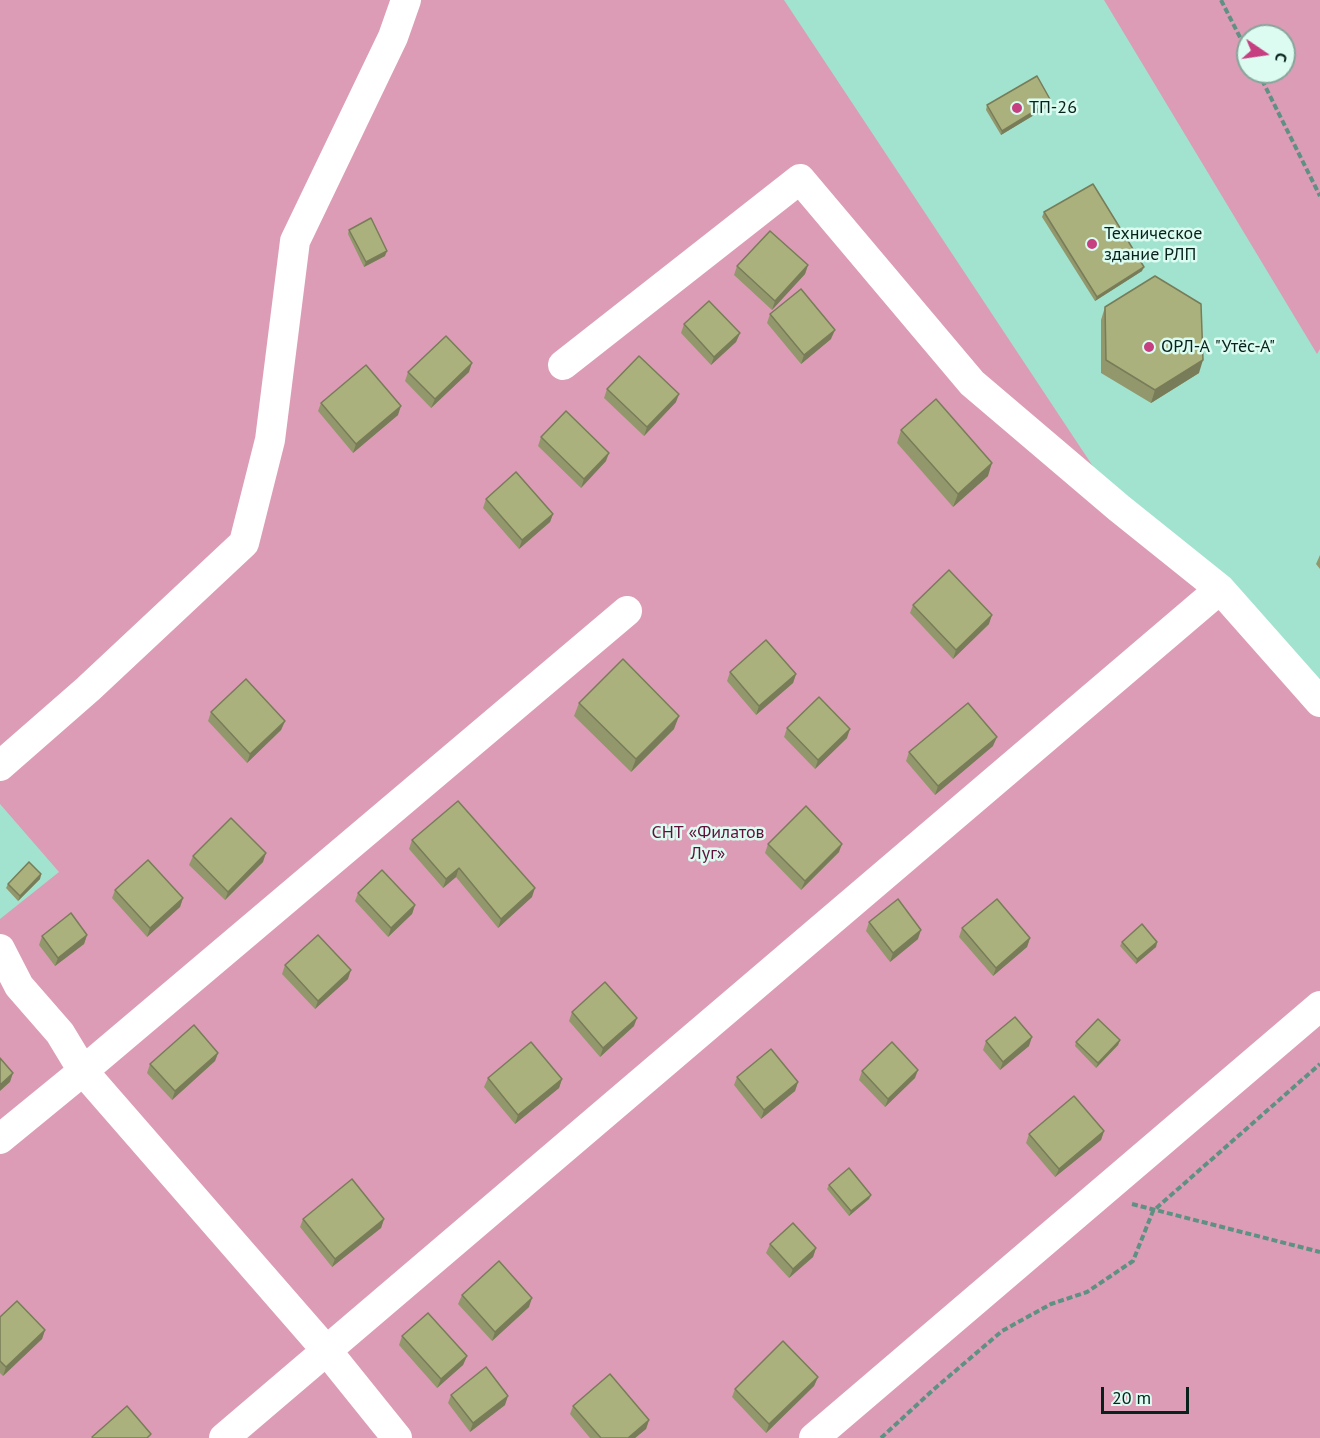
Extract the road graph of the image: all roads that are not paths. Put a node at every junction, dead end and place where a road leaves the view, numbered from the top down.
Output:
1 (406, 0) edge
2 (563, 365) dead end
3 (1220, 590) junction
4 (627, 611) dead end
5 (1320, 702) edge
6 (0, 766) edge
7 (0, 949) edge
8 (1320, 1006) edge
9 (83, 1071) junction
10 (0, 1138) edge
11 (327, 1351) junction
12 (224, 1438) edge
13 (397, 1438) edge
14 (814, 1438) edge

1 - 6 lane
2 - 3 lane
3 - 5 lane
3 - 11 lane
4 - 9 lane
7 - 9 lane
8 - 14 lane
9 - 10 lane
9 - 11 lane
11 - 12 lane
11 - 13 lane

